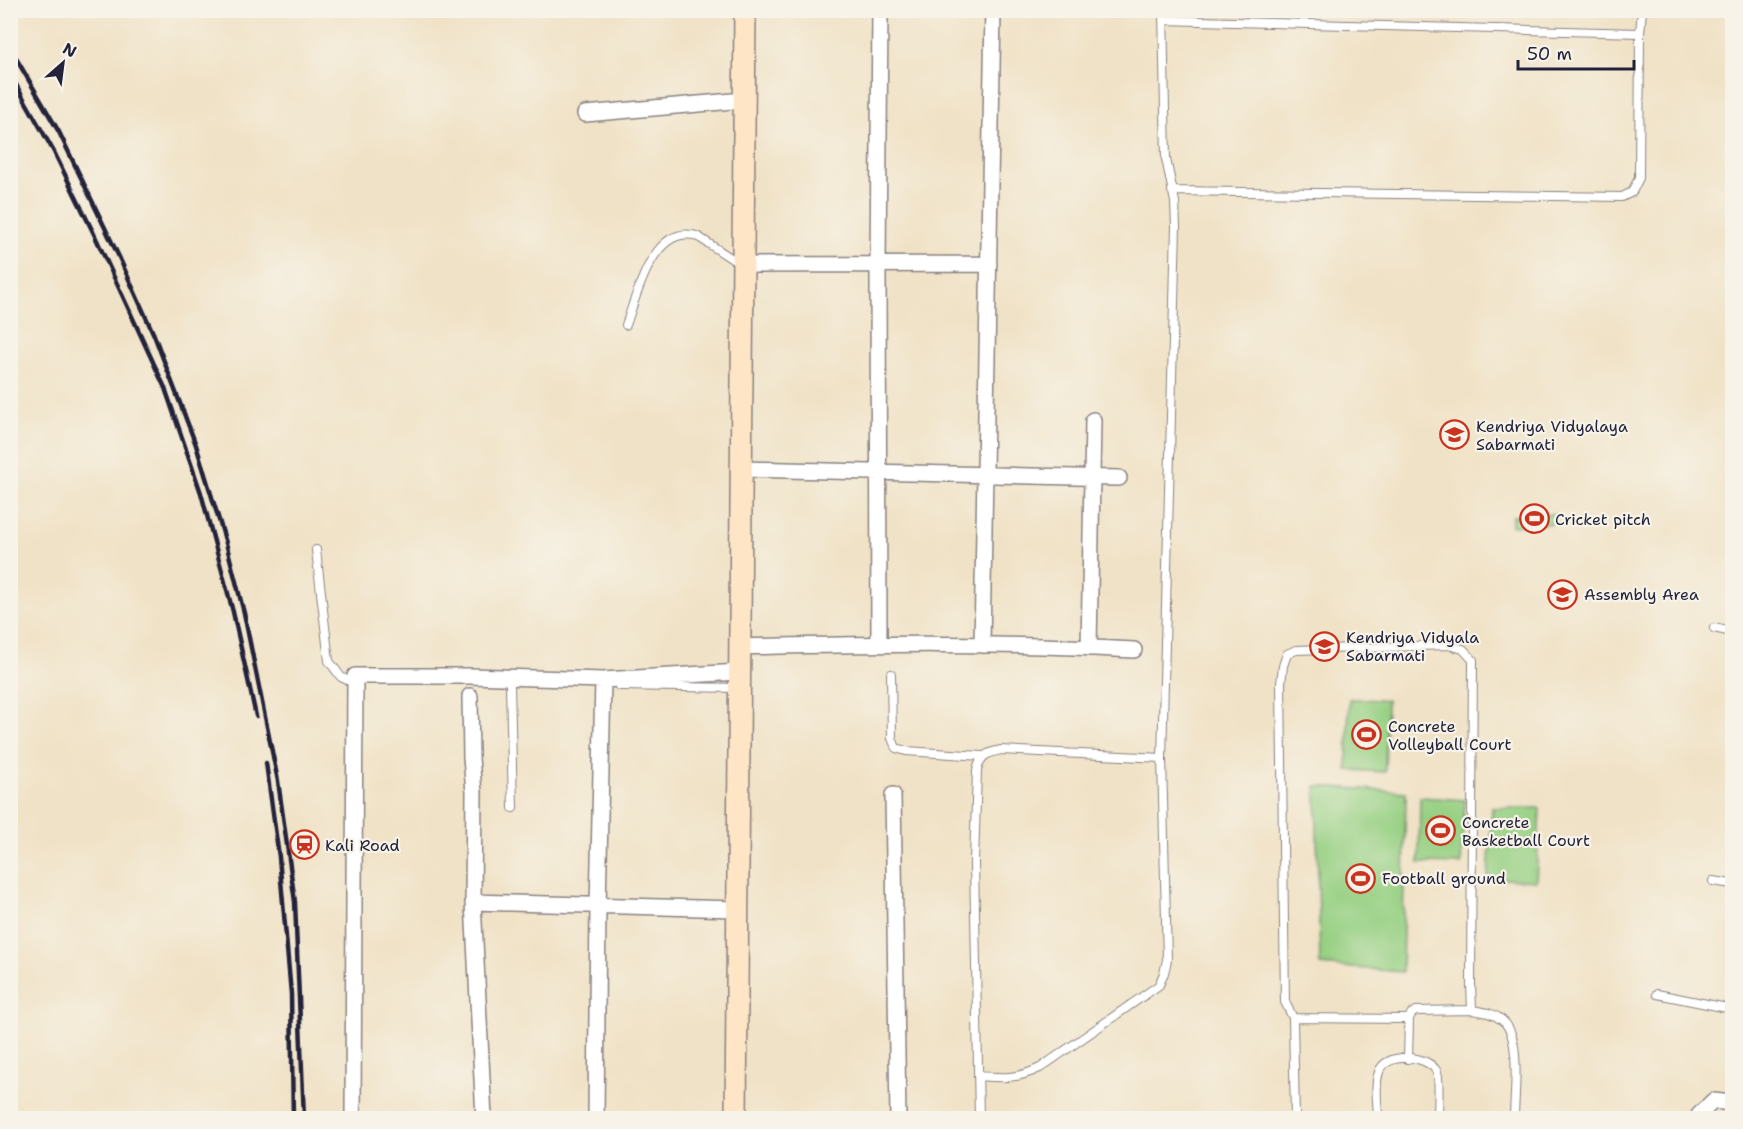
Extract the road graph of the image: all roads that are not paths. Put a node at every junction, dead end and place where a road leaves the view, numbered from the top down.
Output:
1 (745, 10) edge
2 (880, 10) edge
3 (993, 10) edge
4 (1163, 10) edge
5 (1641, 10) edge
6 (1163, 20) junction
7 (1640, 33) junction
8 (744, 100) junction
9 (585, 114) dead end
10 (1172, 191) junction
11 (989, 264) junction
12 (742, 265) junction
13 (878, 265) junction
14 (626, 325) dead end
15 (1093, 420) dead end
16 (741, 469) junction
17 (879, 472) junction
18 (985, 474) junction
19 (1092, 476) junction
20 (1119, 478) dead end
21 (316, 550) dead end
22 (1714, 628) dead end
23 (1732, 632) edge
24 (879, 644) junction
25 (982, 645) junction
26 (739, 647) junction
27 (1089, 648) junction
28 (1134, 650) dead end
29 (891, 674) dead end
30 (739, 680) junction
31 (357, 681) junction
32 (603, 683) junction
33 (510, 684) junction
34 (470, 696) dead end
35 (982, 756) junction
36 (1162, 758) junction
37 (893, 795) dead end
38 (513, 808) dead end
39 (1713, 881) dead end
40 (1732, 884) edge
41 (473, 902) junction
42 (597, 907) junction
43 (737, 909) junction
44 (361, 933) dead end
45 (1657, 994) dead end
46 (1732, 1009) edge
47 (1472, 1010) junction
48 (1293, 1018) junction
49 (1409, 1018) junction
50 (1408, 1059) junction
51 (978, 1076) junction
52 (1732, 1103) edge
53 (353, 1119) edge
54 (484, 1119) edge
55 (596, 1119) edge
56 (736, 1119) edge
57 (898, 1119) edge
58 (979, 1119) edge
59 (1295, 1119) edge
60 (1378, 1119) edge
61 (1438, 1119) edge
62 (1514, 1119) edge
63 (1698, 1119) edge

1 - 8 main road
2 - 13 street
3 - 11 street
4 - 6 lane
5 - 7 lane
6 - 7 lane
6 - 10 lane
7 - 10 lane
8 - 9 street
8 - 12 main road
10 - 36 lane
11 - 13 street
11 - 18 street
12 - 13 street
12 - 14 lane
12 - 16 main road
13 - 17 street
15 - 19 street
16 - 17 street
16 - 26 main road
17 - 18 street
17 - 24 street
18 - 19 street
18 - 25 street
19 - 20 street
19 - 27 street
21 - 31 lane
22 - 23 lane
24 - 25 street
24 - 26 street
25 - 27 street
26 - 30 main road
27 - 28 street
29 - 35 lane
30 - 32 street
30 - 43 main road
31 - 32 street
31 - 33 lane
31 - 44 lane
31 - 53 street
32 - 33 lane
32 - 42 street
33 - 38 lane
34 - 41 street
35 - 36 lane
35 - 51 lane
36 - 51 lane
37 - 57 street
39 - 40 lane
41 - 42 street
41 - 54 street
42 - 43 street
42 - 55 street
43 - 56 main road
45 - 46 lane
47 - 48 lane
47 - 49 lane
47 - 62 lane
48 - 49 lane
48 - 59 lane
49 - 50 lane
50 - 60 lane
50 - 61 lane
51 - 58 lane
52 - 63 street

